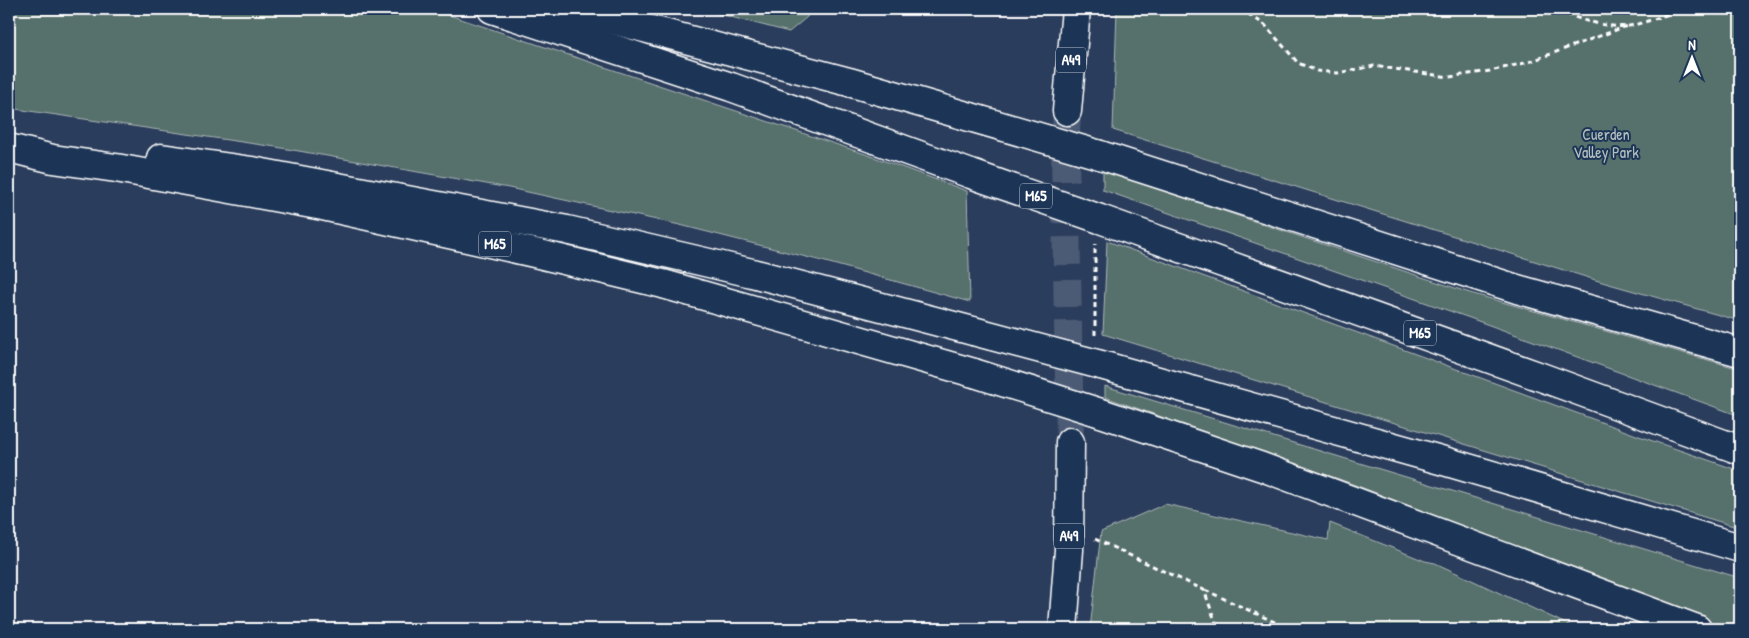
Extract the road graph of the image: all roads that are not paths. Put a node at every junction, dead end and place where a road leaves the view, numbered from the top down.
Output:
1 (492, 9) edge
2 (572, 9) edge
3 (1076, 9) edge
4 (1067, 111) tunnel mouth
5 (9, 143) edge
6 (9, 148) edge
7 (1740, 352) edge
8 (1070, 442) tunnel mouth
9 (1740, 450) edge
10 (1740, 548) edge
11 (1561, 579) junction
12 (1063, 629) edge
13 (1642, 629) edge
14 (1697, 629) edge

1 - 9 main road, M65, bridge
2 - 7 main road, bridge
3 - 4 main road, A49
5 - 10 main road, M65, bridge
6 - 11 main road, M65, bridge
8 - 12 main road, A49
11 - 13 main road
11 - 14 main road

